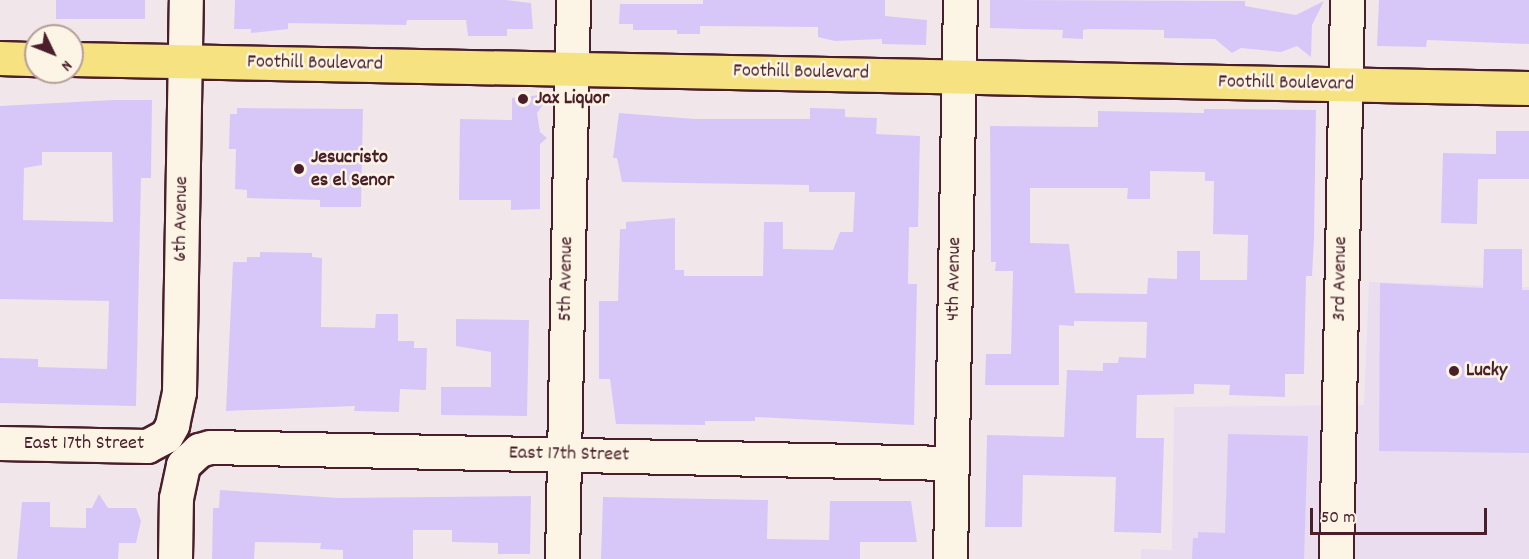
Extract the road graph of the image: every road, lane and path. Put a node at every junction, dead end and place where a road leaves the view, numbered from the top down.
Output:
1 (186, 0) edge
2 (573, 0) edge
3 (960, 0) edge
4 (1347, 0) edge
5 (0, 58) edge
6 (24, 59) edge
7 (84, 60) edge
8 (185, 62) junction
9 (572, 69) junction
10 (958, 76) junction
11 (1346, 85) junction
12 (1529, 88) edge
13 (0, 443) edge
14 (177, 446) junction
15 (564, 455) junction
16 (951, 463) junction
17 (175, 559) edge
18 (562, 559) edge
19 (950, 559) edge
20 (1336, 559) edge

1 - 8 street, 6th Avenue
2 - 9 street, 5th Avenue
3 - 10 street, 4th Avenue
4 - 11 street, 3rd Avenue
5 - 6 main road
7 - 8 main road, Foothill Boulevard
8 - 9 main road, Foothill Boulevard
8 - 14 street, 6th Avenue
9 - 10 main road, Foothill Boulevard
9 - 15 street, 5th Avenue
10 - 11 main road, Foothill Boulevard
10 - 16 street, 4th Avenue
11 - 12 main road, Foothill Boulevard
11 - 20 street, 3rd Avenue
13 - 14 street, East 17th Street
14 - 15 street, East 17th Street
14 - 17 street, 6th Avenue
15 - 16 street, East 17th Street
15 - 18 street, 5th Avenue
16 - 19 street, 4th Avenue

